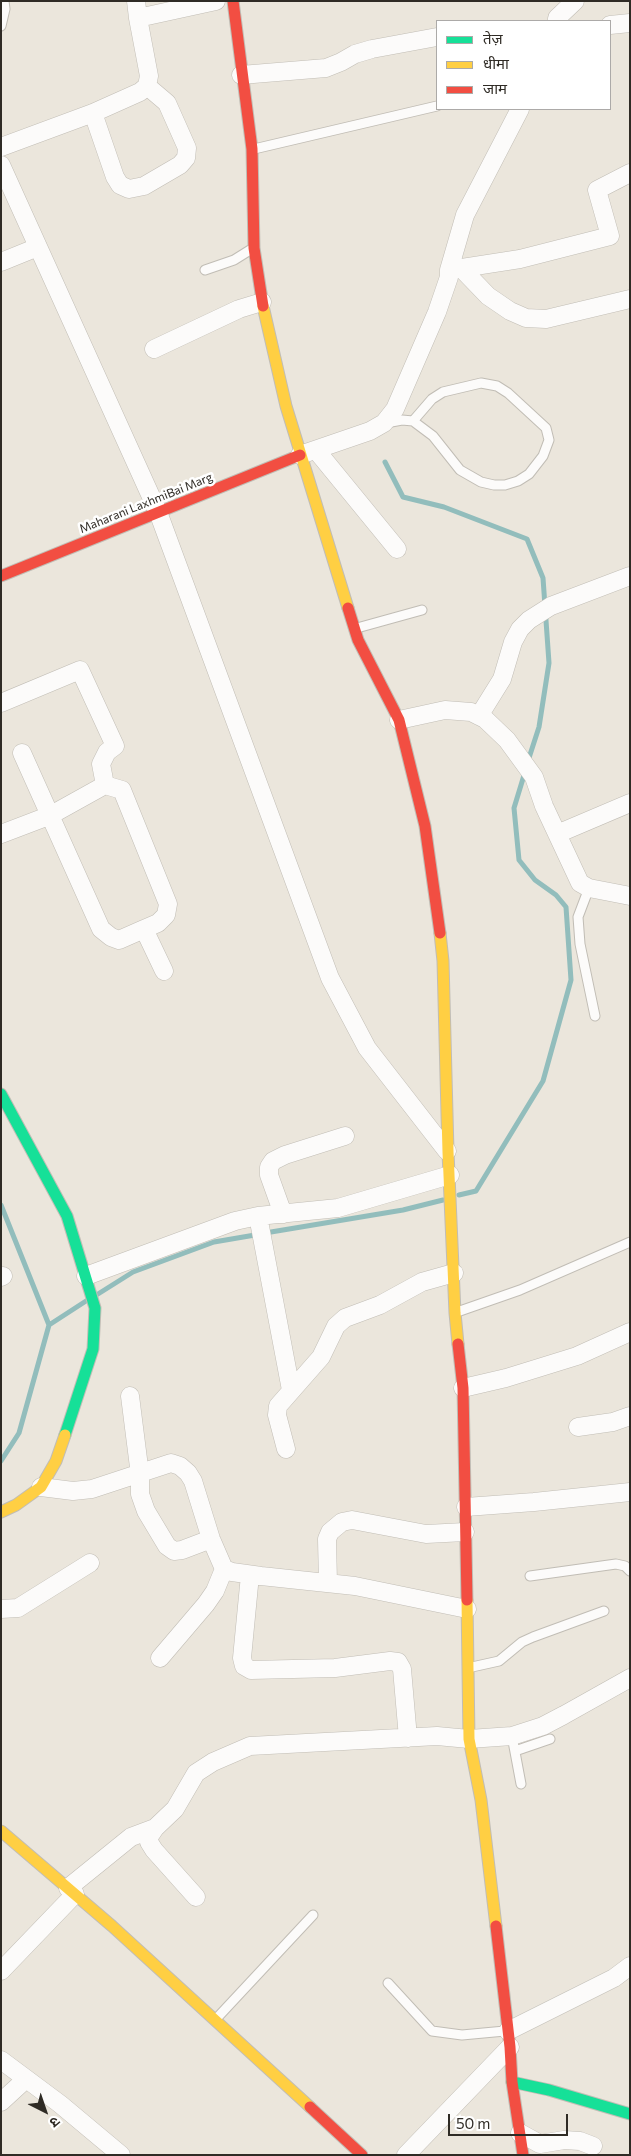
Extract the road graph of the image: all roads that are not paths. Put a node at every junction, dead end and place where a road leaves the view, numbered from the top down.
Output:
1 (4, 1) edge
2 (216, 1) edge
3 (233, 1) edge
4 (575, 1) edge
5 (137, 10) edge
6 (557, 20) edge
7 (630, 23) edge
8 (611, 25) edge
9 (1, 26) edge
10 (436, 37) edge
11 (241, 75) junction
12 (147, 86) junction
13 (436, 106) edge
14 (519, 110) edge
15 (93, 113) junction
16 (1, 147) edge
17 (252, 149) junction
18 (1, 166) edge
19 (630, 173) edge
20 (6, 189) edge
21 (38, 247) junction
22 (254, 248) junction
23 (1, 262) edge
24 (455, 269) junction
25 (205, 270) dead end
26 (630, 299) edge
27 (262, 302) junction
28 (154, 349) dead end
29 (413, 421) junction
30 (384, 423) junction
31 (308, 452) junction
32 (158, 512) junction
33 (397, 549) dead end
34 (1, 576) edge
35 (630, 576) edge
36 (422, 610) dead end
37 (355, 628) junction
38 (1, 703) edge
39 (479, 716) junction
40 (399, 720) junction
41 (22, 753) dead end
42 (105, 785) junction
43 (630, 803) edge
44 (51, 815) junction
45 (1, 834) edge
46 (557, 834) junction
47 (588, 888) junction
48 (630, 896) edge
49 (144, 929) junction
50 (164, 971) dead end
51 (595, 1016) dead end
52 (1, 1094) edge
53 (345, 1136) dead end
54 (448, 1152) junction
55 (450, 1181) junction
56 (283, 1214) junction
57 (258, 1216) junction
58 (630, 1242) edge
59 (454, 1273) junction
60 (88, 1283) junction
61 (455, 1313) junction
62 (630, 1332) edge
63 (463, 1388) junction
64 (291, 1390) junction
65 (130, 1396) dead end
66 (630, 1416) edge
67 (578, 1426) dead end
68 (286, 1449) dead end
69 (140, 1475) junction
70 (41, 1487) junction
71 (630, 1492) edge
72 (466, 1507) junction
73 (1, 1512) edge
74 (465, 1532) junction
75 (212, 1539) junction
76 (90, 1563) dead end
77 (224, 1569) junction
78 (630, 1571) edge
79 (250, 1575) junction
80 (530, 1576) dead end
81 (328, 1583) junction
82 (1, 1609) edge
83 (467, 1609) junction
84 (604, 1611) dead end
85 (160, 1658) dead end
86 (469, 1668) junction
87 (630, 1678) edge
88 (408, 1738) junction
89 (469, 1739) junction
90 (550, 1739) dead end
91 (513, 1743) junction
92 (521, 1784) dead end
93 (155, 1828) junction
94 (1, 1832) edge
95 (71, 1891) junction
96 (196, 1898) dead end
97 (313, 1915) dead end
98 (630, 1966) edge
99 (1, 1971) edge
100 (388, 1983) dead end
101 (215, 2020) junction
102 (509, 2039) junction
103 (1, 2060) edge
104 (26, 2079) junction
105 (512, 2082) junction
106 (1, 2102) edge
107 (630, 2114) edge
108 (520, 2133) junction
109 (594, 2146) dead end
110 (121, 2155) edge
111 (362, 2155) edge
112 (406, 2155) edge
113 (523, 2155) edge

1 - 9 lane
2 - 5 street
3 - 11 main road
4 - 6 street
5 - 12 street
7 - 8 street
10 - 11 street
11 - 17 main road
12 - 15 street
12 - 15 street
13 - 17 lane
14 - 24 street
15 - 16 street
17 - 22 main road
18 - 20 street
19 - 24 street
20 - 21 street
21 - 23 street
21 - 32 street
22 - 25 lane
22 - 27 main road
24 - 26 street
24 - 30 street
27 - 28 street
27 - 31 main road
29 - 29 lane
29 - 30 lane
30 - 31 street
31 - 32 main road, Maharani LaxhmiBai Marg
31 - 33 street
31 - 37 main road
32 - 34 main road, Maharani LaxhmiBai Marg
32 - 54 street
35 - 39 street
36 - 37 lane
37 - 40 main road
38 - 42 street
39 - 40 street
39 - 46 street
40 - 54 main road
41 - 44 street
42 - 44 street
42 - 49 street
43 - 46 street
44 - 45 street
44 - 49 street
46 - 47 street
47 - 48 street
47 - 51 lane
49 - 50 street
52 - 60 main road
53 - 56 street
54 - 55 main road
55 - 56 street
55 - 59 main road
56 - 57 street
57 - 60 street
57 - 64 street
58 - 61 lane
59 - 61 main road
59 - 64 street
60 - 70 main road
61 - 63 main road
62 - 63 street
63 - 72 main road
64 - 68 street
65 - 69 street
66 - 67 street
69 - 70 street
69 - 75 street
69 - 75 street
70 - 73 main road
71 - 72 street
72 - 74 main road
74 - 81 street
74 - 83 main road
75 - 77 street
76 - 82 street
77 - 79 street
77 - 85 street
78 - 80 lane
79 - 81 street
79 - 88 street
81 - 83 street
83 - 86 main road
84 - 86 lane
86 - 89 main road
87 - 91 street
88 - 89 street
88 - 93 street
89 - 91 street
89 - 102 main road
90 - 91 lane
91 - 92 lane
93 - 95 street
93 - 96 street
94 - 95 main road
95 - 99 street
95 - 101 main road
97 - 101 lane
98 - 102 street
100 - 102 lane
101 - 111 main road
102 - 105 main road
102 - 112 street
103 - 104 street
104 - 106 street
104 - 110 street
105 - 107 main road
105 - 108 main road
108 - 109 street
108 - 113 main road

